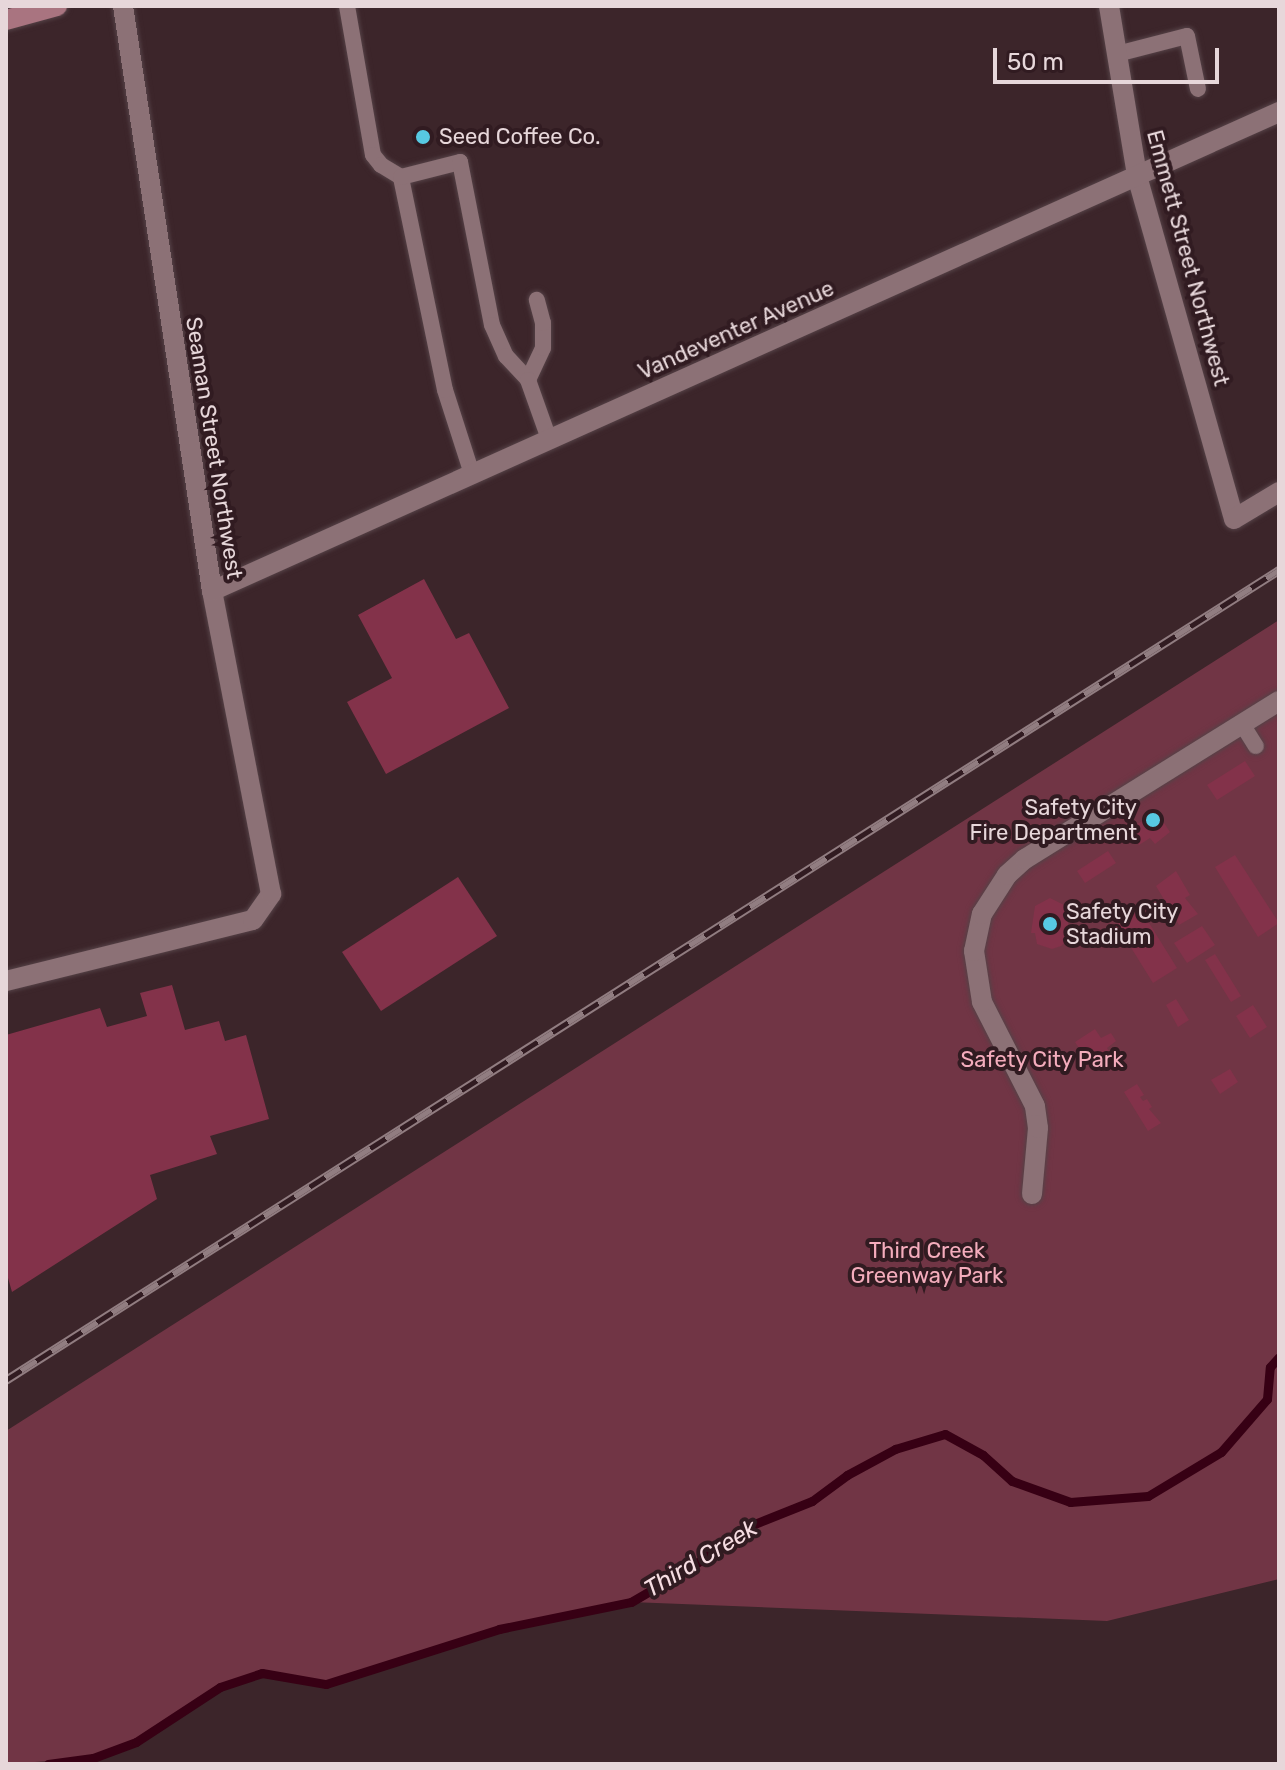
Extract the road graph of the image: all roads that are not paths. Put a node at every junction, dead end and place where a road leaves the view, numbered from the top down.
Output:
1 (57, 6) edge
2 (123, 6) edge
3 (347, 6) edge
4 (1109, 6) edge
5 (6, 20) edge
6 (1117, 54) junction
7 (1198, 89) dead end
8 (1279, 112) edge
9 (1137, 176) junction
10 (401, 177) junction
11 (537, 300) dead end
12 (528, 380) junction
13 (549, 439) junction
14 (472, 474) junction
15 (1279, 492) edge
16 (212, 591) junction
17 (1279, 701) edge
18 (1242, 724) junction
19 (1256, 746) dead end
20 (6, 981) edge
21 (1032, 1194) dead end

1 - 5 street
2 - 16 street, Seaman Street Northwest
3 - 10 lane
4 - 6 street, Emmett Street Northwest
6 - 7 lane
6 - 9 street, Emmett Street Northwest
8 - 9 street, Vandeventer Avenue
9 - 13 street, Vandeventer Avenue
9 - 15 street, Emmett Street Northwest
10 - 12 lane
10 - 14 lane
11 - 12 lane
12 - 13 lane
13 - 14 street, Vandeventer Avenue
14 - 16 street, Vandeventer Avenue
16 - 20 street, Seaman Street Northwest
17 - 18 street
18 - 19 lane
18 - 21 street

